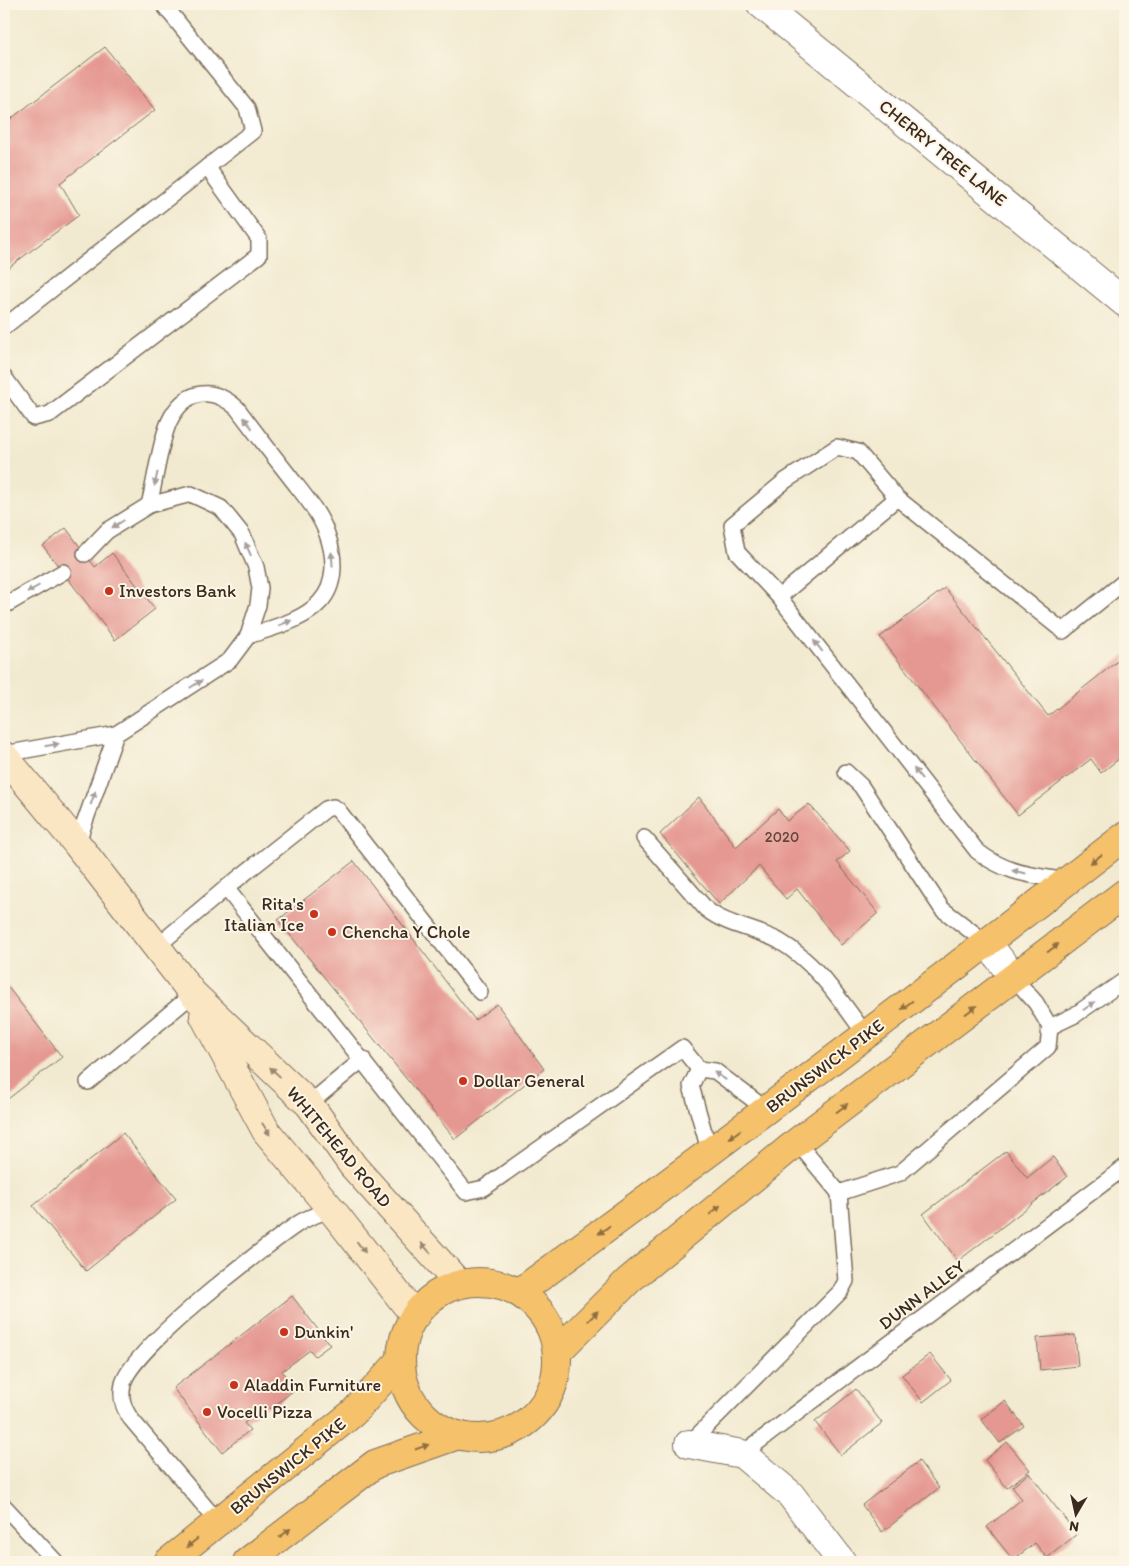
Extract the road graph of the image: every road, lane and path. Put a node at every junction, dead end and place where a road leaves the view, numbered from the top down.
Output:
1 (163, 4) edge
2 (761, 4) edge
3 (207, 167) junction
4 (1125, 303) edge
5 (4, 327) edge
6 (4, 377) edge
7 (897, 498) junction
8 (150, 505) junction
9 (85, 554) dead end
10 (63, 572) dead end
11 (1125, 581) edge
12 (779, 597) junction
13 (4, 606) edge
14 (248, 636) junction
15 (116, 734) junction
16 (4, 755) edge
17 (846, 772) dead end
18 (1125, 836) edge
19 (644, 838) dead end
20 (77, 844) junction
21 (1067, 881) junction
22 (226, 888) junction
23 (1125, 894) edge
24 (988, 944) junction
25 (155, 948) junction
26 (1014, 978) junction
27 (1125, 980) edge
28 (480, 992) dead end
29 (193, 994) junction
30 (1050, 1028) junction
31 (866, 1035) junction
32 (363, 1059) junction
33 (699, 1069) junction
34 (88, 1082) dead end
35 (309, 1104) junction
36 (767, 1110) junction
37 (796, 1142) junction
38 (710, 1153) junction
39 (1125, 1167) edge
40 (839, 1193) junction
41 (331, 1209) junction
42 (459, 1284) junction
43 (521, 1291) junction
44 (415, 1316) junction
45 (558, 1351) junction
46 (400, 1361) junction
47 (458, 1435) junction
48 (689, 1444) joint
49 (742, 1454) junction
50 (4, 1506) edge
51 (218, 1522) junction
52 (56, 1562) edge
53 (168, 1562) edge
54 (247, 1562) edge
55 (842, 1562) edge

1 - 3 lane
2 - 4 street, CHERRY TREE LANE
3 - 5 lane
3 - 6 lane
7 - 11 lane
7 - 12 lane
7 - 12 lane
8 -> 9 lane
14 -> 8 lane
14 -> 8 lane
10 -> 13 lane
21 -> 12 lane
15 -> 14 lane
16 -> 15 lane
20 -> 15 lane
16 - 20 main road, WHITEHEAD ROAD
17 - 24 lane
18 -> 21 main road, BRUNSWICK PIKE
19 - 31 lane
20 - 25 main road, WHITEHEAD ROAD
21 - 24 main road, BRUNSWICK PIKE
22 - 25 lane
22 - 28 lane
22 - 32 lane
26 -> 23 main road
24 - 26 street
24 -> 31 main road, BRUNSWICK PIKE
25 - 29 main road, WHITEHEAD ROAD
26 - 30 lane
37 -> 26 main road
30 -> 27 lane
29 - 34 lane
35 -> 29 main road, WHITEHEAD ROAD
29 -> 41 main road, WHITEHEAD ROAD
30 - 40 lane
31 - 36 main road, BRUNSWICK PIKE
32 - 33 lane
32 - 35 lane
36 -> 33 lane
33 - 38 lane
42 -> 35 main road, WHITEHEAD ROAD
36 -> 38 main road, BRUNSWICK PIKE
37 - 40 lane
45 -> 37 main road
38 -> 43 main road, BRUNSWICK PIKE
39 - 49 lane, DUNN ALLEY
40 - 48 lane
41 -> 44 main road, WHITEHEAD ROAD
41 - 51 lane
42 - 43 main road
42 - 44 main road
43 - 45 main road
44 - 46 main road
45 - 47 main road
46 - 47 main road
46 - 51 main road, BRUNSWICK PIKE
54 -> 47 main road
48 - 49 street
49 - 55 street
50 - 52 lane
51 -> 53 main road, BRUNSWICK PIKE

